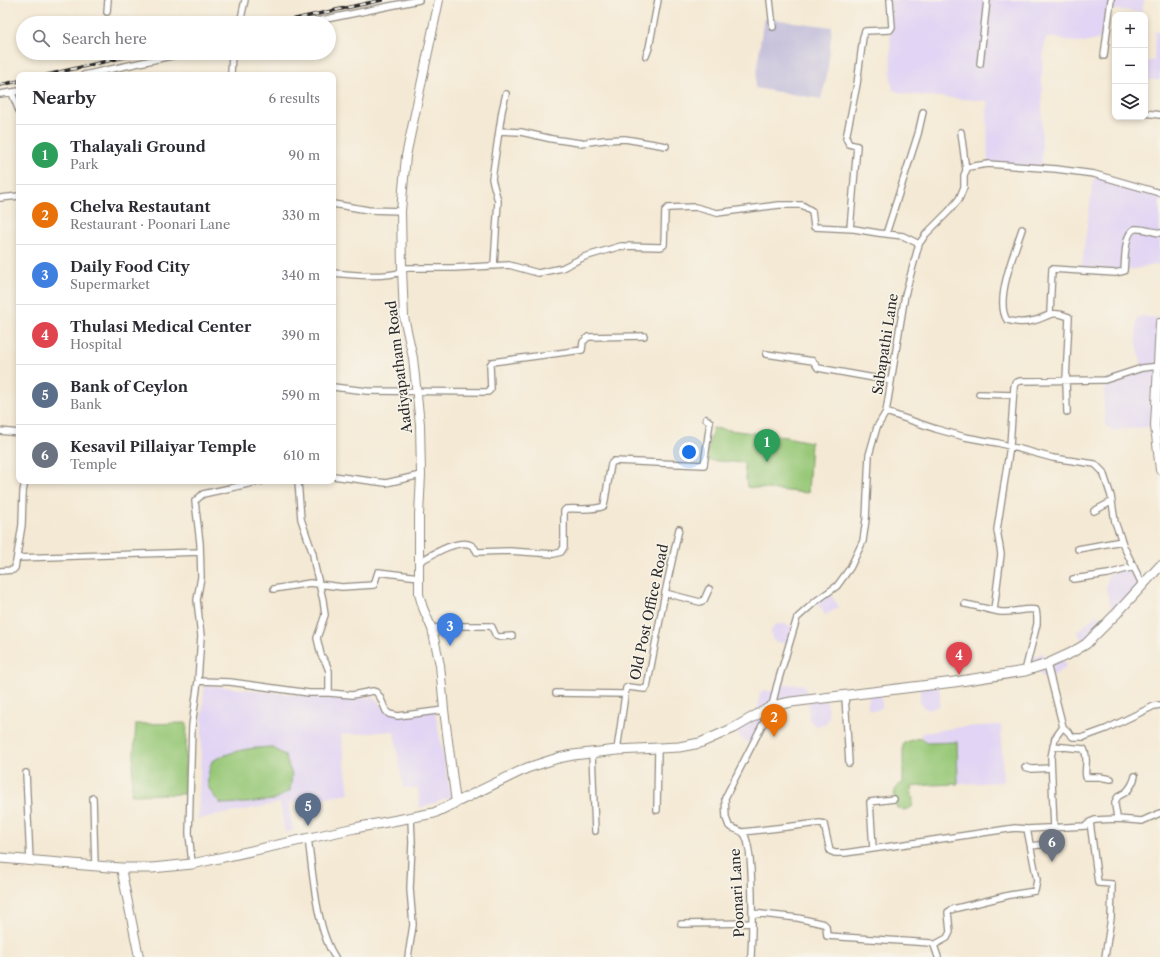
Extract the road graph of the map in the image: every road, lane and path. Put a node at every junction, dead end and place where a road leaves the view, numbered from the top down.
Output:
1 (108, 0) edge
2 (245, 0) edge
3 (419, 0) edge
4 (439, 0) edge
5 (658, 0) edge
6 (770, 0) edge
7 (890, 0) edge
8 (987, 0) edge
9 (1111, 0) edge
10 (107, 12) dead end
11 (242, 16) edge
12 (336, 17) edge
13 (773, 27) dead end
14 (646, 56) dead end
15 (1104, 56) dead end
16 (153, 60) edge
17 (232, 60) edge
18 (980, 64) dead end
19 (98, 72) edge
20 (231, 72) edge
21 (16, 92) edge
22 (12, 93) junction
23 (0, 94) edge
24 (506, 94) dead end
25 (16, 103) edge
26 (923, 112) dead end
27 (1148, 113) edge
28 (1160, 115) edge
29 (499, 131) junction
30 (961, 132) dead end
31 (666, 146) dead end
32 (966, 170) junction
33 (1160, 193) edge
34 (16, 196) edge
35 (0, 198) edge
36 (336, 205) edge
37 (401, 211) junction
38 (850, 229) junction
39 (1022, 229) dead end
40 (1160, 233) edge
41 (886, 234) junction
42 (919, 244) junction
43 (494, 265) junction
44 (402, 270) junction
45 (336, 273) edge
46 (1050, 313) junction
47 (1160, 323) edge
48 (644, 336) dead end
49 (766, 354) dead end
50 (1159, 366) edge
51 (1066, 380) junction
52 (891, 381) junction
53 (336, 387) edge
54 (418, 392) junction
55 (979, 394) dead end
56 (1013, 395) junction
57 (886, 412) junction
58 (1067, 412) dead end
59 (706, 419) dead end
60 (0, 431) edge
61 (16, 433) edge
62 (1010, 446) junction
63 (1160, 470) edge
64 (421, 475) junction
65 (336, 476) edge
66 (24, 484) edge
67 (239, 484) edge
68 (298, 484) edge
69 (1111, 502) junction
70 (1094, 511) dead end
71 (679, 529) dead end
72 (1122, 541) junction
73 (1078, 549) dead end
74 (200, 552) junction
75 (17, 558) junction
76 (419, 562) junction
77 (1160, 566) edge
78 (1134, 568) junction
79 (0, 571) edge
80 (419, 577) junction
81 (1073, 579) dead end
82 (319, 584) junction
83 (1142, 584) junction
84 (274, 589) dead end
85 (709, 589) dead end
86 (665, 593) junction
87 (964, 604) dead end
88 (994, 610) junction
89 (432, 629) junction
90 (512, 636) dead end
91 (1047, 664) junction
92 (1025, 671) junction
93 (198, 681) junction
94 (329, 693) junction
95 (556, 693) dead end
96 (625, 694) junction
97 (845, 696) junction
98 (1160, 705) edge
99 (772, 706) junction
100 (444, 710) junction
101 (1063, 727) junction
102 (1053, 746) junction
103 (658, 748) junction
104 (618, 750) junction
105 (592, 753) junction
106 (849, 763) dead end
107 (1025, 767) dead end
108 (1051, 768) junction
109 (26, 773) dead end
110 (1135, 776) dead end
111 (1111, 779) dead end
112 (93, 798) dead end
113 (894, 799) dead end
114 (456, 803) junction
115 (656, 810) dead end
116 (1160, 813) edge
117 (412, 818) junction
118 (1117, 819) junction
119 (1090, 822) junction
120 (1054, 828) junction
121 (1027, 829) junction
122 (595, 831) dead end
123 (743, 832) junction
124 (308, 838) junction
125 (1031, 846) junction
126 (873, 849) junction
127 (0, 858) edge
128 (30, 861) junction
129 (192, 864) junction
130 (95, 866) junction
131 (121, 868) junction
132 (752, 913) junction
133 (752, 923) junction
134 (681, 924) dead end
135 (934, 945) junction
136 (139, 957) edge
137 (335, 957) edge
138 (408, 957) edge
139 (751, 957) edge
140 (938, 957) edge
141 (1105, 957) edge

1 - 10 street
2 - 11 street
3 - 12 street
4 - 37 street, Aadiyapatham Road
5 - 14 street
6 - 13 street
7 - 38 street
8 - 18 street
9 - 15 street
16 - 19 street
17 - 20 street
21 - 22 street
22 - 23 street
22 - 25 street
24 - 29 street
26 - 41 street
27 - 28 street
29 - 31 street
29 - 43 street
30 - 32 street, Sabapathi Lane
32 - 33 street
32 - 42 street, Sabapathi Lane
34 - 35 street
36 - 37 street
37 - 44 street, Aadiyapatham Road
38 - 41 street
38 - 43 street
39 - 46 street
40 - 46 street
41 - 42 street
42 - 52 street, Sabapathi Lane
43 - 44 street
44 - 45 street
44 - 54 street, Aadiyapatham Road
46 - 51 street
47 - 50 street
48 - 54 street
49 - 52 street
50 - 51 street
50 - 63 street
51 - 56 street
51 - 58 street
52 - 57 street, Sabapathi Lane
53 - 54 street
54 - 64 street, Aadiyapatham Road
55 - 56 street
56 - 62 street
57 - 62 street
57 - 99 street, Sabapathi Lane
59 - 76 street
60 - 61 street
62 - 69 street
62 - 88 street
64 - 65 street
64 - 76 street, Aadiyapatham Road
66 - 75 street
67 - 74 street
68 - 82 street
69 - 70 street
69 - 72 street
71 - 86 street, Old Post Office Road
72 - 73 street
72 - 78 street
74 - 75 street
74 - 93 street
75 - 79 street
76 - 80 street, Aadiyapatham Road
77 - 83 main road
78 - 81 street
78 - 83 street
80 - 82 street
80 - 89 street, Aadiyapatham Road
82 - 84 street
82 - 94 street
83 - 91 main road
85 - 86 street
86 - 96 street, Old Post Office Road
87 - 88 street
88 - 92 street
89 - 90 street
89 - 100 street, Aadiyapatham Road
91 - 92 main road
91 - 101 street
92 - 97 main road
93 - 94 street
93 - 129 street
94 - 100 street
95 - 96 street
96 - 104 street, Old Post Office Road
97 - 99 main road
97 - 106 street
98 - 101 street
99 - 103 main road
99 - 123 street, Poonari Lane
100 - 114 street, Aadiyapatham Road
101 - 102 street
102 - 108 street
102 - 111 street
103 - 104 main road
103 - 115 street
104 - 105 main road
105 - 114 main road
105 - 122 street
107 - 108 street
108 - 120 street
109 - 128 street
110 - 118 street
112 - 130 street
113 - 126 street
114 - 117 main road
116 - 118 street
117 - 124 main road
117 - 138 street
118 - 119 street
119 - 120 street
119 - 141 street
120 - 121 street
120 - 125 street
121 - 125 street
121 - 126 street
123 - 126 street
123 - 132 street, Poonari Lane
124 - 129 main road
124 - 137 street
125 - 135 street
127 - 128 main road
128 - 130 main road
129 - 131 main road
130 - 131 main road
131 - 136 street
132 - 133 street, Poonari Lane
132 - 135 street
133 - 134 street
133 - 139 street, Poonari Lane
135 - 140 street

